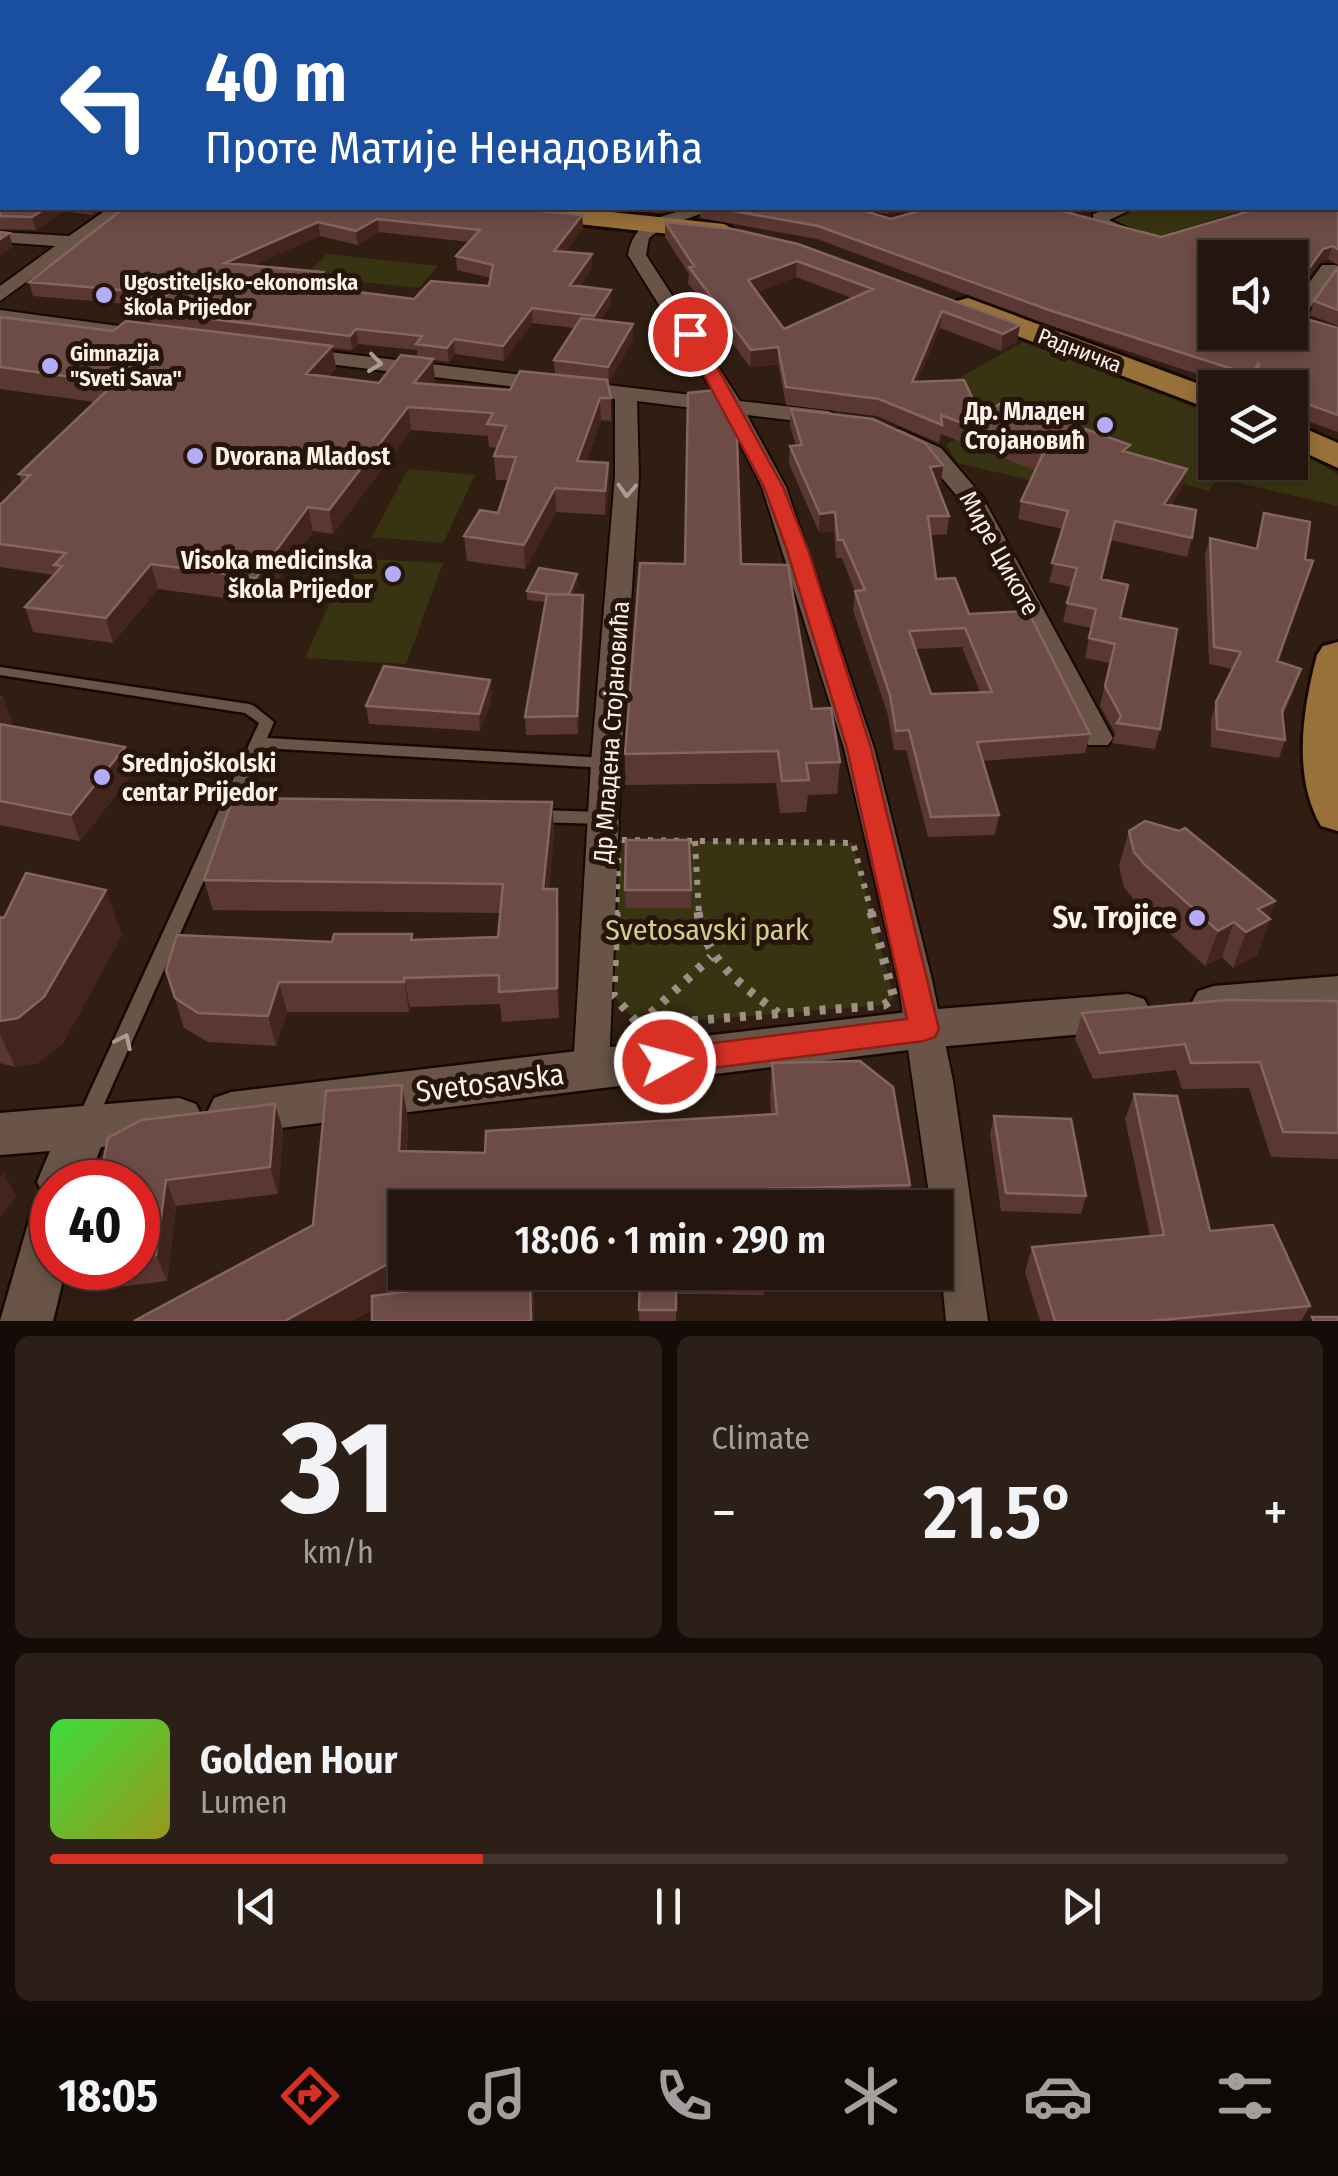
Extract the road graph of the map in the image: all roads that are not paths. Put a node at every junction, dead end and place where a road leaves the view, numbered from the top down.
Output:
1 (116, 210) edge
2 (527, 210) edge
3 (701, 210) edge
4 (1121, 210) edge
5 (656, 224) junction
6 (750, 236) edge
7 (0, 237) edge
8 (1148, 239) edge
9 (72, 242) junction
10 (1330, 269) dead end
11 (0, 295) edge
12 (946, 299) edge
13 (0, 316) edge
14 (134, 334) edge
15 (1338, 336) edge
16 (280, 352) edge
17 (626, 392) junction
18 (1198, 395) edge
19 (732, 410) junction
20 (849, 421) edge
21 (877, 426) edge
22 (1308, 441) edge
23 (1338, 457) edge
24 (1338, 655) edge
25 (0, 671) edge
26 (1098, 738) dead end
27 (260, 743) junction
28 (606, 763) junction
29 (229, 807) junction
30 (249, 808) edge
31 (1338, 814) edge
32 (524, 816) edge
33 (603, 818) junction
34 (1338, 994) edge
35 (924, 1029) junction
36 (591, 1071) junction
37 (83, 1130) junction
38 (0, 1134) edge
39 (71, 1160) edge
40 (34, 1290) edge
41 (26, 1321) edge
42 (968, 1321) edge

1 - 9 street
2 - 5 main road
3 - 5 street
4 - 8 street
5 - 6 main road
5 - 19 street
7 - 9 street
9 - 11 street
10 - 15 street
12 - 18 main road, Радничка
13 - 14 street
16 -> 17 street
17 - 19 street
17 -> 28 street, Др Младена Стојановића
19 - 20 street
19 - 35 street
21 - 26 street, Мире Цикоте
22 - 23 main road
24 - 31 main road
25 - 27 lane
27 - 28 lane
27 - 29 lane
28 - 33 street, Др Младена Стојановића
29 - 30 lane
37 -> 29 lane
32 - 33 lane
33 - 36 street, Др Младена Стојановића
34 - 35 street, Svetosavska
35 - 36 street, Svetosavska
35 - 42 street
36 - 37 street, Svetosavska
37 - 38 street, Svetosavska
37 - 39 street
40 - 41 street

